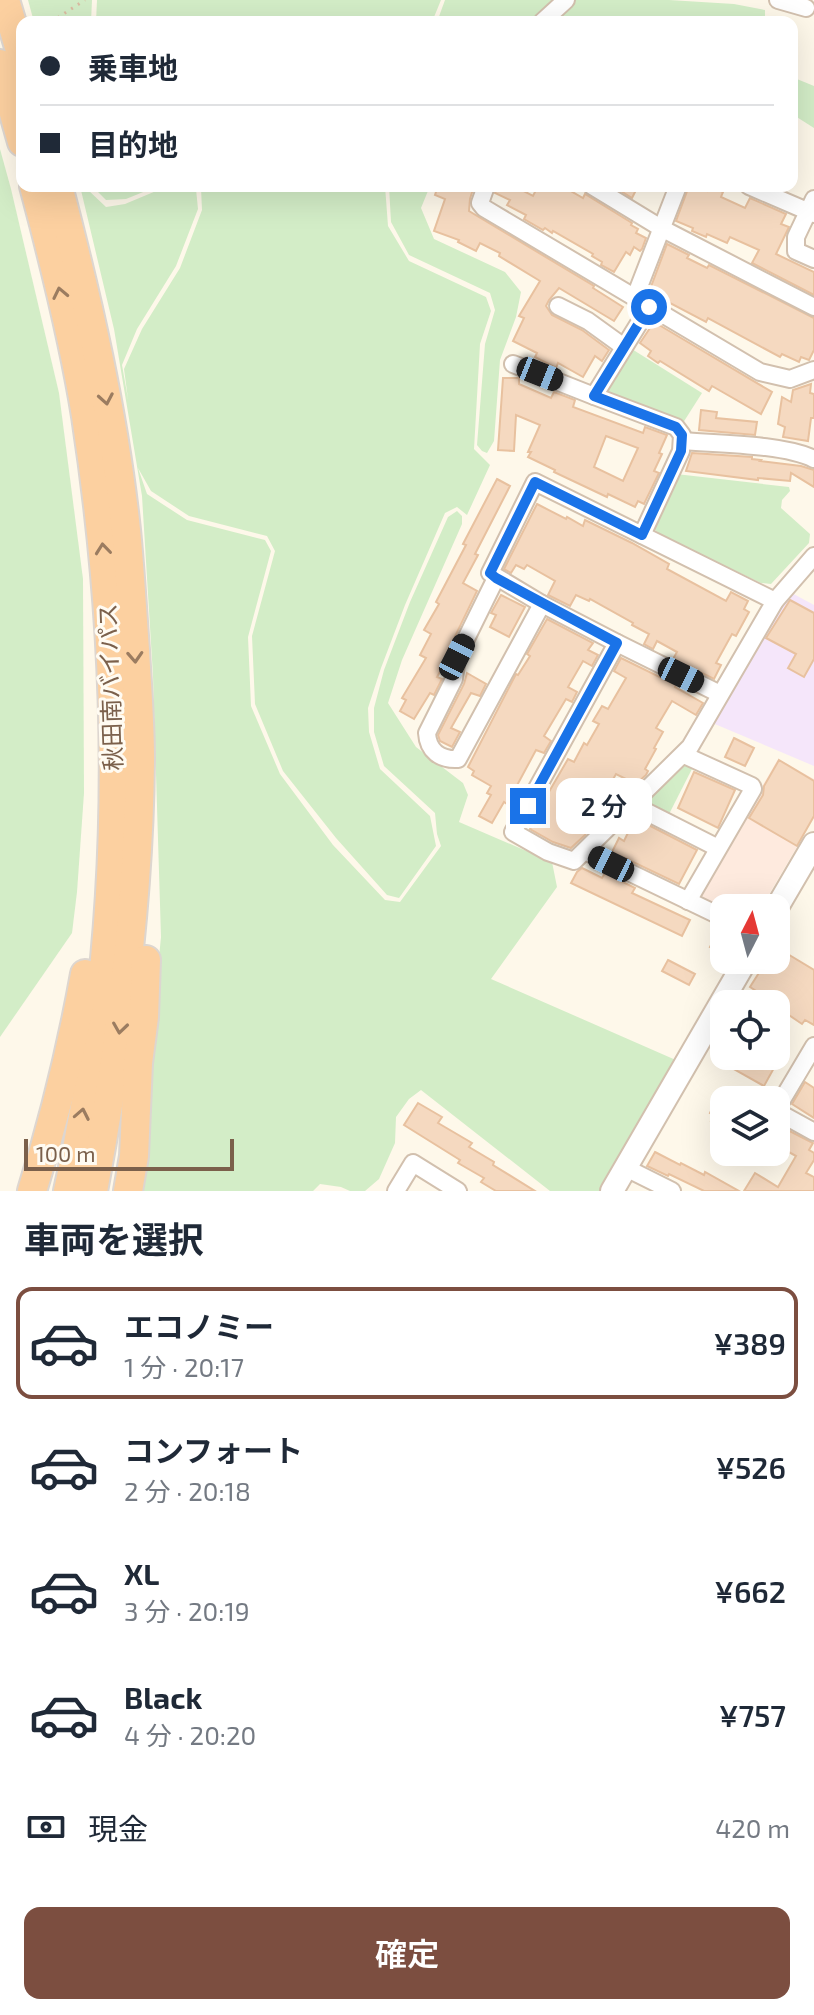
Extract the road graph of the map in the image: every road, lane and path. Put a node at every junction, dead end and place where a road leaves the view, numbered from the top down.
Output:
1 (5, 0) edge
2 (85, 0) edge
3 (566, 0) edge
4 (778, 0) edge
5 (806, 8) dead end
6 (60, 16) edge
7 (549, 16) edge
8 (16, 37) edge
9 (0, 64) edge
10 (16, 121) edge
11 (36, 192) edge
12 (60, 192) edge
13 (484, 192) edge
14 (602, 192) edge
15 (676, 192) edge
16 (766, 192) edge
17 (812, 208) edge
18 (661, 228) junction
19 (814, 259) edge
20 (635, 297) junction
21 (558, 306) dead end
22 (649, 307) junction
23 (814, 307) edge
24 (624, 347) junction
25 (513, 364) dead end
26 (814, 370) edge
27 (594, 396) junction
28 (682, 441) junction
29 (814, 459) edge
30 (642, 535) junction
31 (814, 556) edge
32 (496, 578) junction
33 (775, 601) junction
34 (542, 604) junction
35 (617, 643) junction
36 (720, 694) junction
37 (684, 755) junction
38 (127, 756) junction
39 (633, 805) junction
40 (814, 844) edge
41 (718, 848) junction
42 (585, 851) junction
43 (785, 894) edge
44 (688, 901) junction
45 (710, 911) edge
46 (738, 974) edge
47 (814, 1046) edge
48 (790, 1087) edge
49 (790, 1119) edge
50 (814, 1132) edge
51 (626, 1168) junction
52 (32, 1191) edge
53 (68, 1191) edge
54 (93, 1191) edge
55 (128, 1191) edge
56 (396, 1191) edge
57 (458, 1191) edge
58 (612, 1191) edge
59 (672, 1191) edge

1 - 8 highway
2 - 6 path
3 - 7 street
4 - 5 street
9 - 10 highway
38 -> 11 highway, 秋田南バイパス
12 -> 38 highway, 秋田南バイパス
13 - 20 street
14 - 18 street
15 - 18 street
16 - 17 street
17 - 19 street
18 - 20 street
18 - 23 street
20 - 22 street
21 - 24 street
22 - 24 street
22 - 26 street
24 - 27 street
25 - 27 street
27 - 28 street
28 - 29 street
28 - 30 street
30 - 32 street
30 - 33 street
31 - 33 street
32 - 34 street
32 - 34 street
33 - 36 street
34 - 35 street
35 - 36 street
35 - 42 street
36 - 37 street
37 - 39 street
37 - 41 street
38 - 52 highway
53 -> 38 highway, 秋田南バイパス
38 -> 54 highway, 秋田南バイパス
38 - 55 highway
39 - 41 street
39 - 42 street
40 - 43 street
41 - 44 street
42 - 44 street
44 - 45 street
46 - 51 street
47 - 48 street
49 - 50 street
51 - 58 street
51 - 59 street
56 - 57 street

